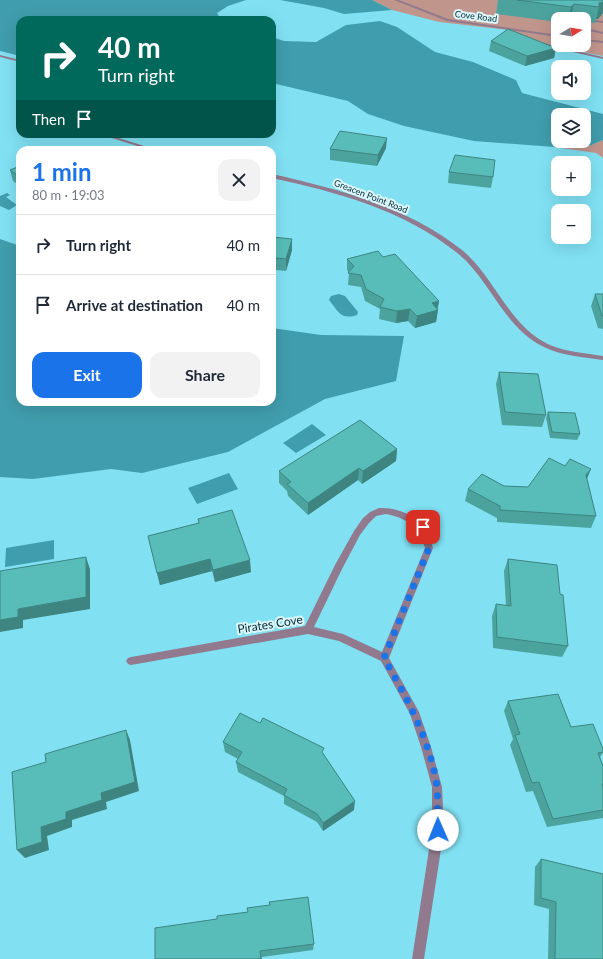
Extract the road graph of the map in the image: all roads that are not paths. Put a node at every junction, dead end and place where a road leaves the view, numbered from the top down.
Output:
1 (396, 0) edge
2 (596, 21) edge
3 (603, 22) edge
4 (517, 30) junction
5 (591, 30) edge
6 (603, 33) edge
7 (551, 35) edge
8 (518, 37) edge
9 (591, 41) edge
10 (536, 42) edge
11 (603, 42) edge
12 (0, 56) edge
13 (603, 58) edge
14 (16, 60) edge
15 (114, 138) edge
16 (142, 146) edge
17 (276, 177) edge
18 (603, 358) edge
19 (308, 630) junction
20 (384, 658) junction
21 (131, 661) dead end
22 (418, 959) edge

1 - 4 street, Cove Road
2 - 3 street
4 - 7 street, Cove Road
4 - 8 street
5 - 6 street
9 - 11 street
10 - 13 street
12 - 14 street
15 - 16 street
17 - 18 street, Greacen Point Road
19 - 20 street, Pirates Cove
19 - 20 street
19 - 21 street, Pirates Cove
20 - 22 street

